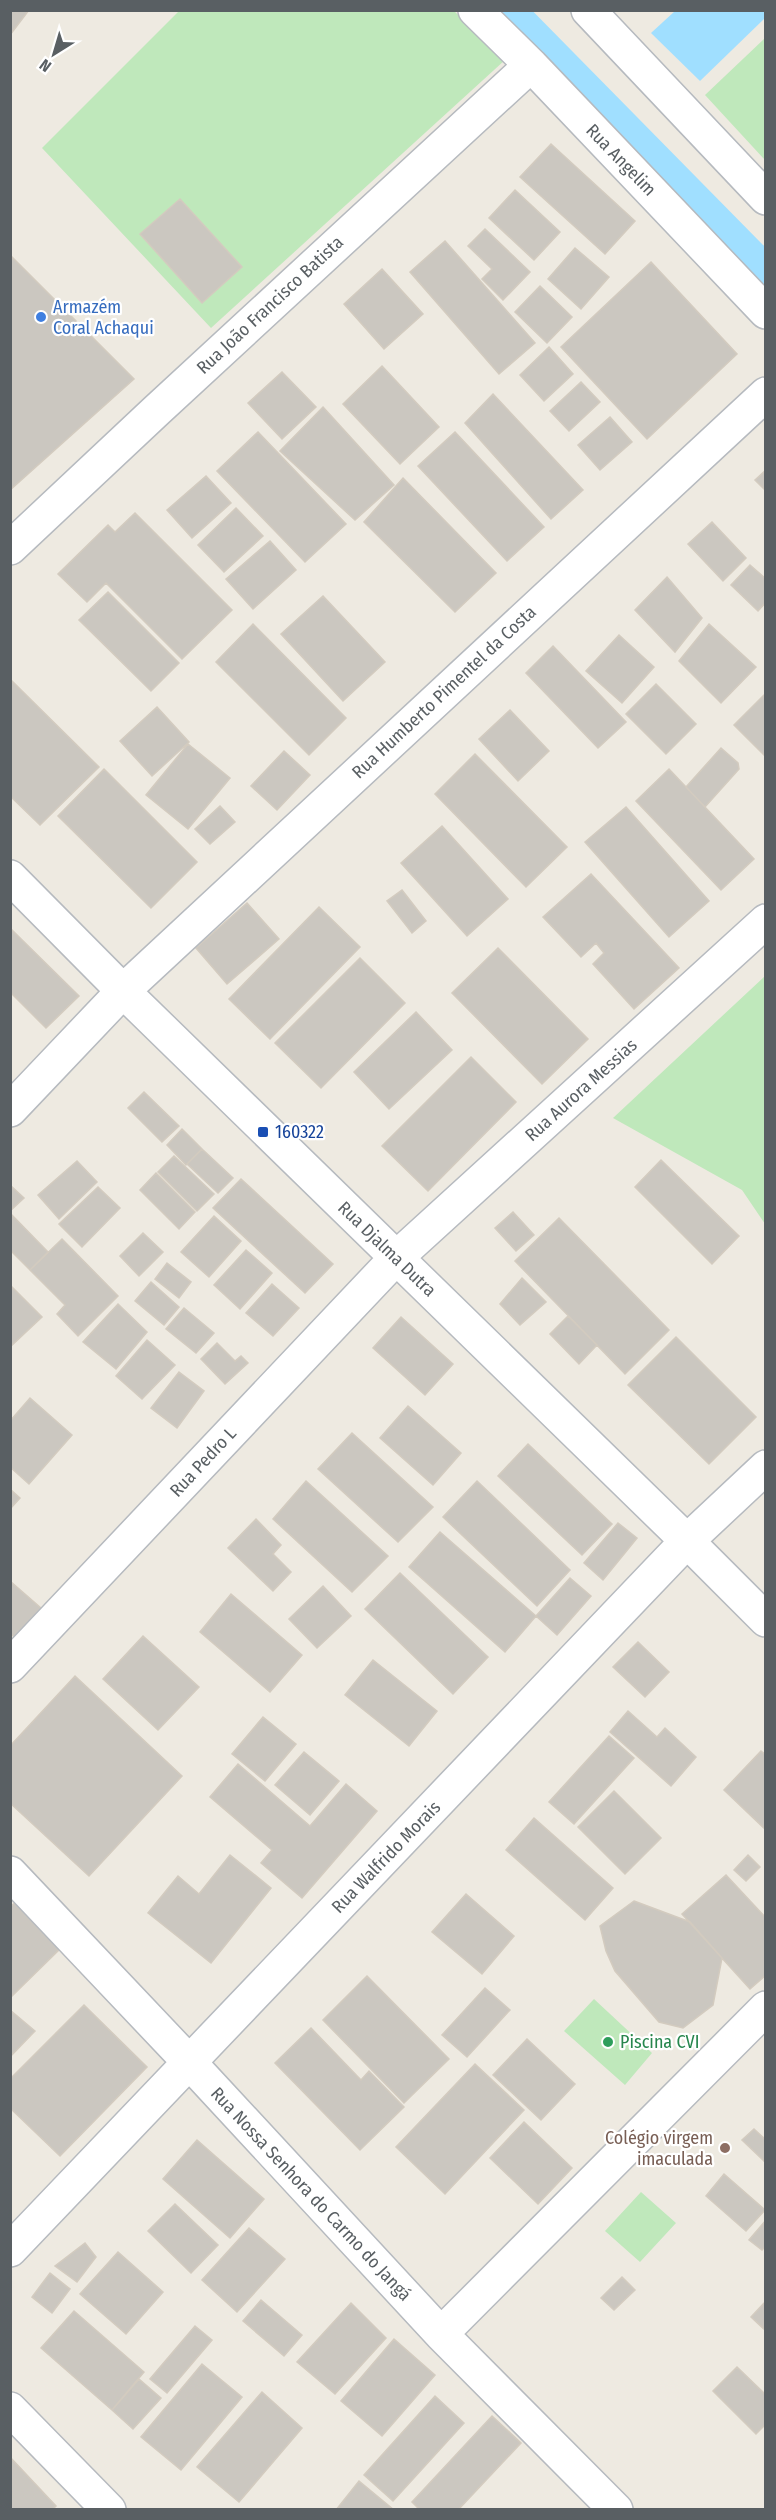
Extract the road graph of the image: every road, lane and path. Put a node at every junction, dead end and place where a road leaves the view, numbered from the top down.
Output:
1 (475, 10) edge
2 (593, 12) edge
3 (531, 65) junction
4 (765, 198) edge
5 (765, 312) edge
6 (765, 393) edge
7 (10, 548) edge
8 (10, 877) edge
9 (765, 921) edge
10 (123, 992) junction
11 (10, 1110) edge
12 (396, 1258) junction
13 (765, 1467) edge
14 (687, 1540) junction
15 (765, 1620) edge
16 (10, 1666) edge
17 (10, 1873) edge
18 (765, 2008) edge
19 (190, 2063) junction
20 (10, 2250) edge
21 (441, 2334) junction
22 (10, 2409) edge
23 (109, 2510) edge
24 (616, 2510) edge

1 - 3 street, Rua Angelim
2 - 4 street
3 - 5 street, Rua Angelim
3 - 7 street, Rua João Francisco Batista
6 - 10 street, Rua Humberto Pimentel da Costa
8 - 10 street, Rua Djalma Dutra
9 - 12 street, Rua Aurora Messias
10 - 11 street, Rua Humberto Pimentel da Costa
10 - 12 street, Rua Djalma Dutra
12 - 14 street, Rua Djalma Dutra
12 - 16 street, Rua Pedro L
13 - 14 street, Rua Walfrido Morais
14 - 15 street, Rua Djalma Dutra
14 - 19 street, Rua Walfrido Morais
17 - 19 street, Rua Nossa Senhora do Carmo do Jangá
18 - 21 street
19 - 20 street, Rua Walfrido Morais
19 - 21 street, Rua Nossa Senhora do Carmo do Jangá
21 - 24 street, Rua Nossa Senhora do Carmo do Jangá
22 - 23 street

